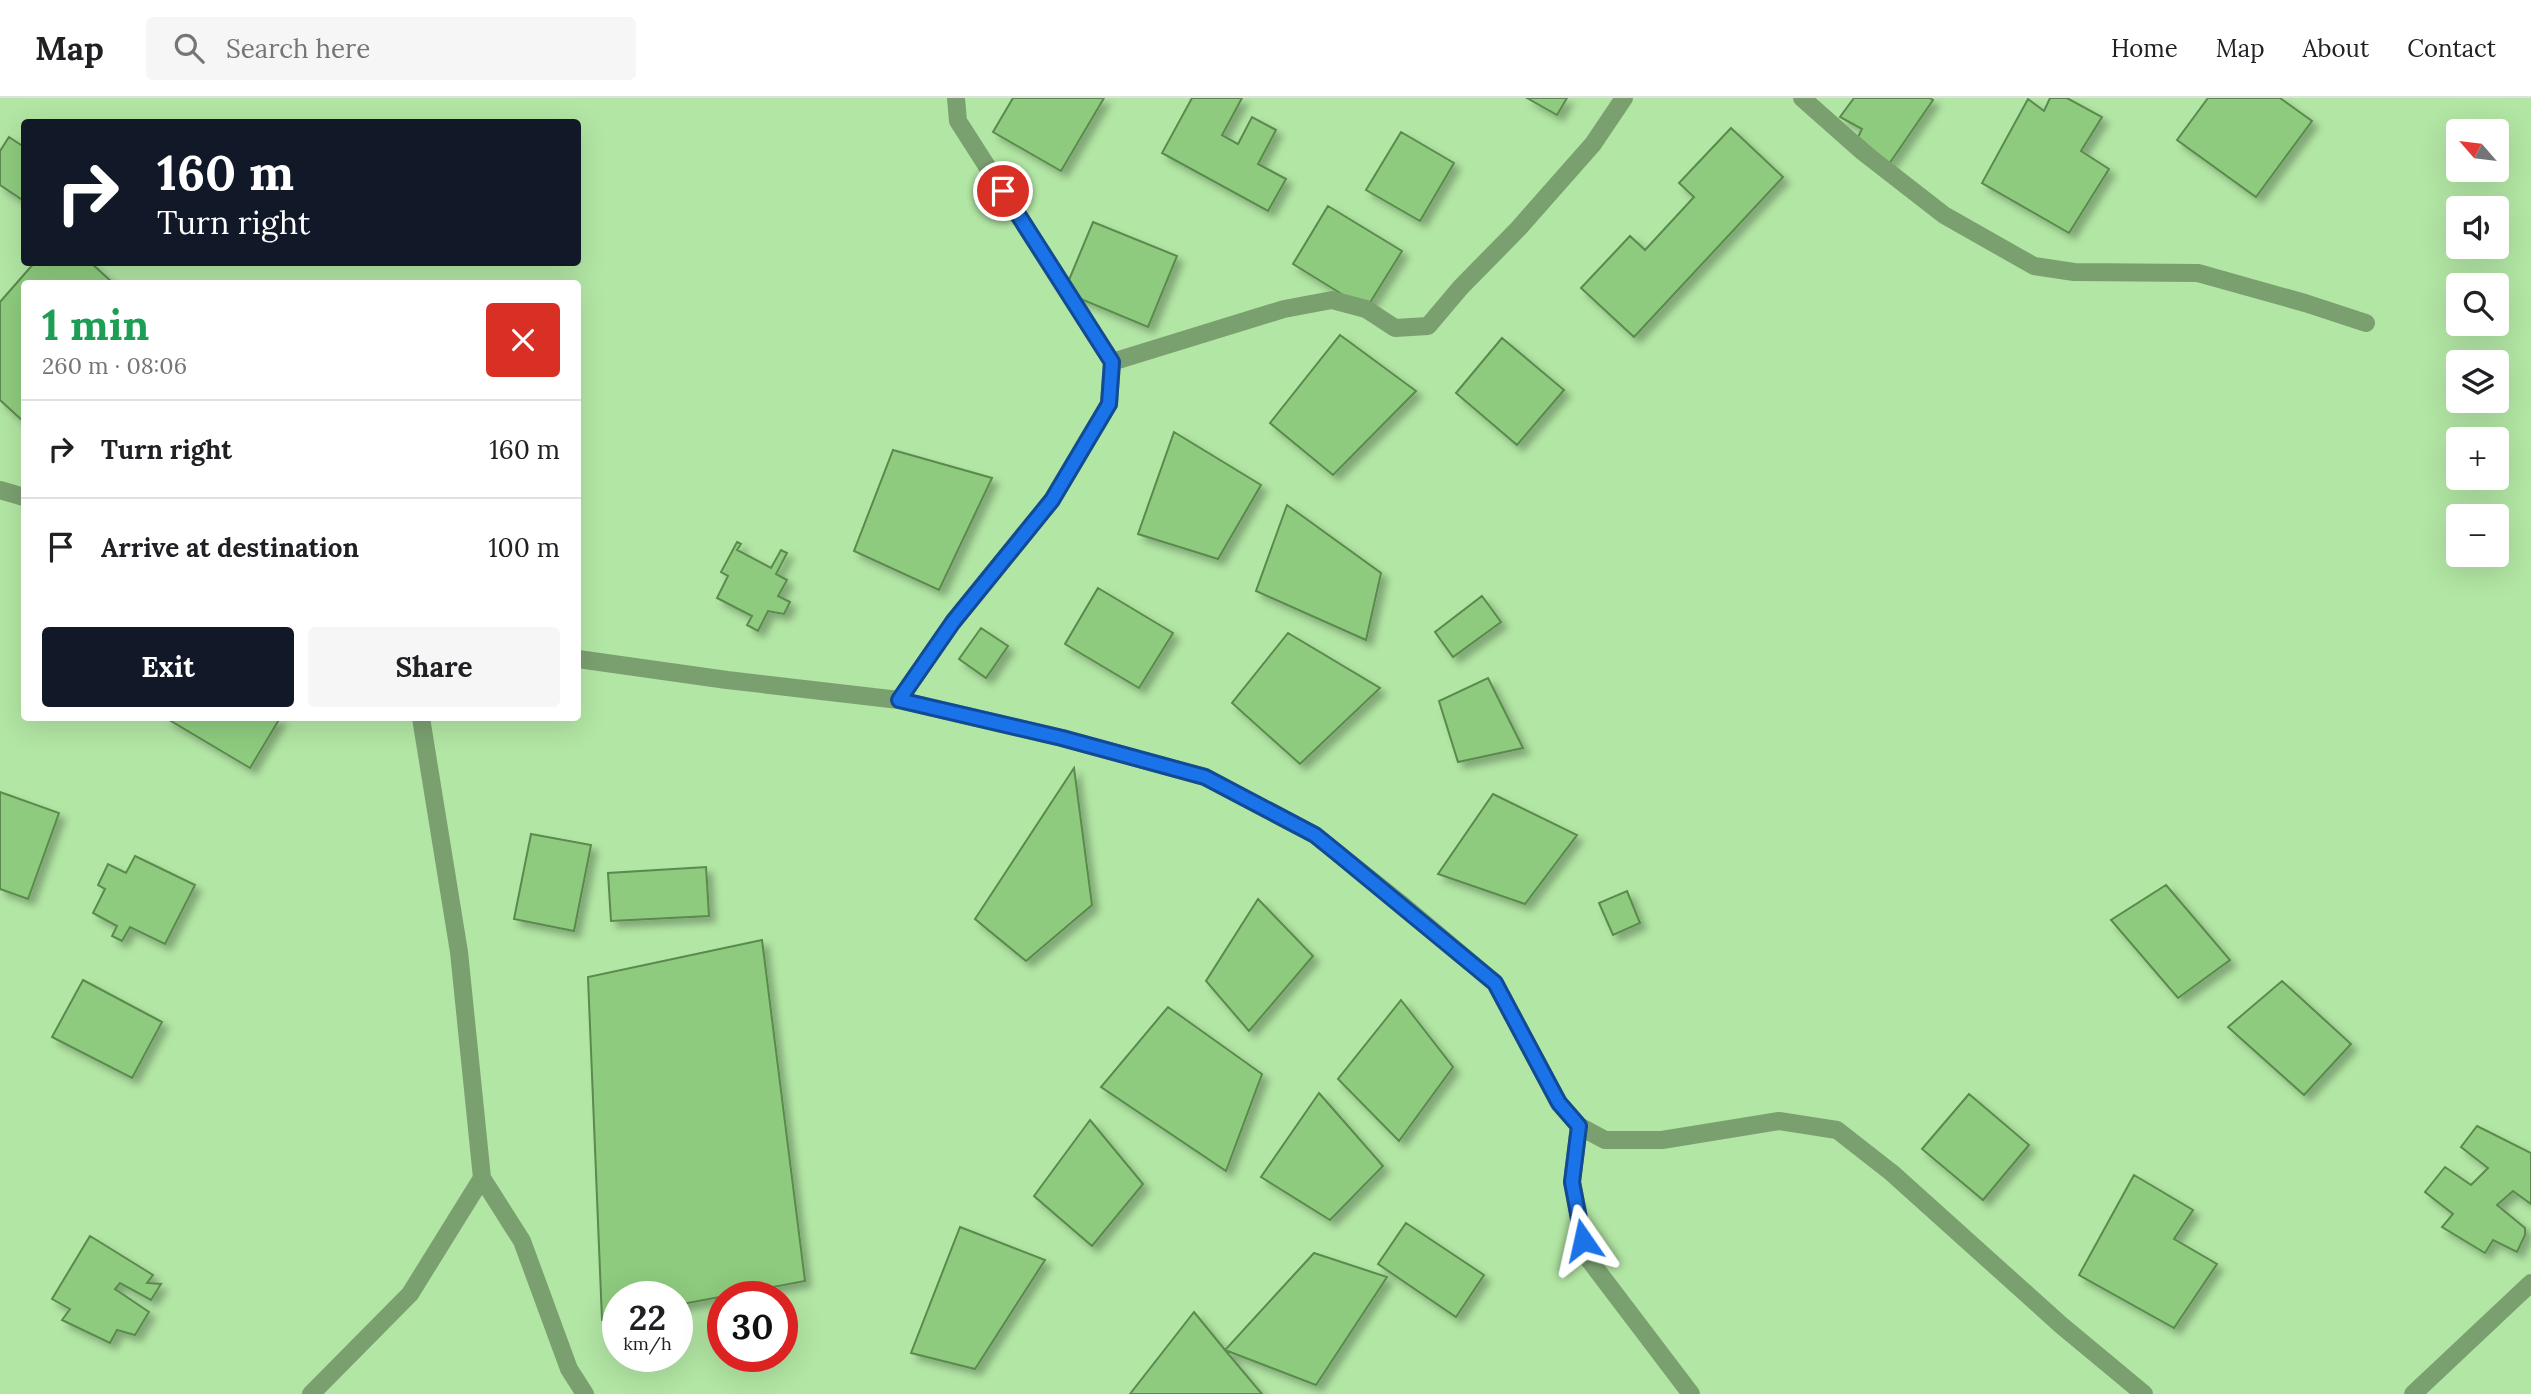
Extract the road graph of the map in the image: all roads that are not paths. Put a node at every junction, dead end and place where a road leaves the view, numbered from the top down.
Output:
1 (956, 98) edge
2 (1624, 98) edge
3 (1802, 98) edge
4 (2366, 323) dead end
5 (1112, 362) junction
6 (0, 490) edge
7 (21, 496) edge
8 (581, 659) edge
9 (899, 700) junction
10 (421, 721) edge
11 (1579, 1126) junction
12 (482, 1178) junction
13 (2531, 1283) edge
14 (312, 1394) edge
15 (586, 1394) edge
16 (1691, 1394) edge
17 (2144, 1394) edge
18 (2413, 1394) edge

1 - 5 street
2 - 5 street
3 - 4 street
5 - 9 street
6 - 7 street
8 - 9 street
9 - 11 street
10 - 12 street
11 - 16 street
11 - 17 street
12 - 14 street
12 - 15 street
13 - 18 street

